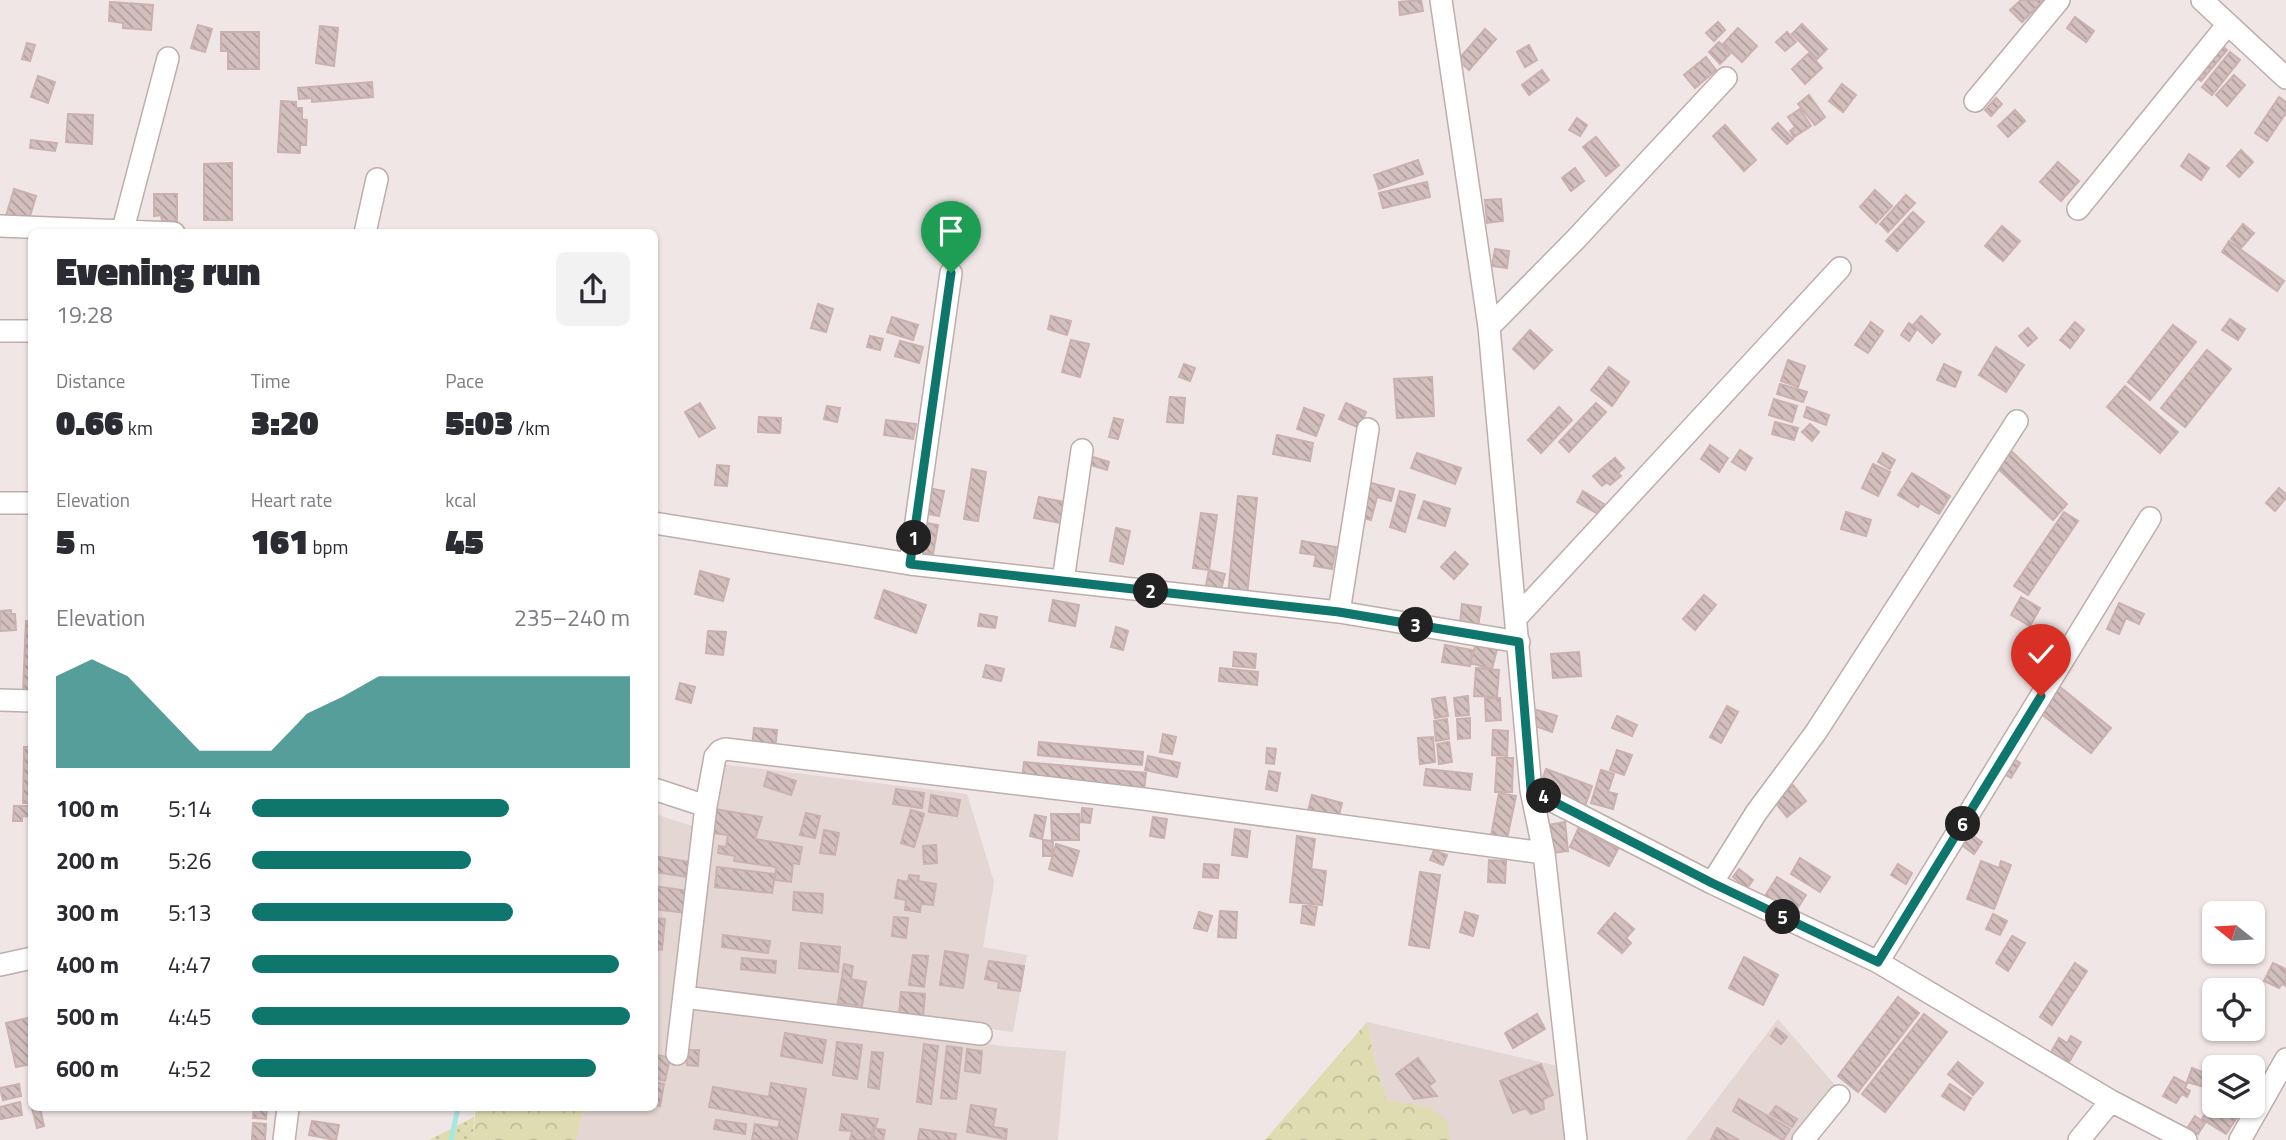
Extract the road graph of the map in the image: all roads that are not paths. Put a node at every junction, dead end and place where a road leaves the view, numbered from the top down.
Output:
1 (1441, 0) edge
2 (2059, 0) edge
3 (2202, 0) edge
4 (2228, 24) junction
5 (168, 58) dead end
6 (1726, 78) dead end
7 (2286, 78) edge
8 (1976, 102) dead end
9 (377, 179) dead end
10 (2078, 209) dead end
11 (0, 226) edge
12 (62, 229) edge
13 (124, 229) edge
14 (366, 229) edge
15 (1840, 268) dead end
16 (951, 273) dead end
17 (1489, 327) junction
18 (0, 331) edge
19 (28, 331) edge
20 (2017, 421) dead end
21 (1368, 429) dead end
22 (1083, 450) dead end
23 (0, 503) edge
24 (28, 503) edge
25 (2150, 518) dead end
26 (658, 524) edge
27 (910, 564) junction
28 (1063, 581) junction
29 (1339, 612) junction
30 (1517, 617) junction
31 (1519, 642) junction
32 (0, 700) edge
33 (28, 701) edge
34 (658, 790) edge
35 (1531, 790) junction
36 (706, 806) junction
37 (1544, 853) junction
38 (1712, 883) junction
39 (28, 959) edge
40 (1878, 962) junction
41 (0, 965) edge
42 (684, 997) junction
43 (981, 1034) dead end
44 (677, 1054) dead end
45 (2286, 1059) edge
46 (1839, 1096) dead end
47 (2111, 1101) junction
48 (288, 1111) edge
49 (284, 1140) edge
50 (1576, 1140) edge
51 (1803, 1140) edge
52 (2079, 1140) edge
53 (2186, 1140) edge
54 (2240, 1140) edge

1 - 17 street
2 - 8 street
3 - 4 street
4 - 7 street
4 - 10 street
5 - 13 street
6 - 17 street
9 - 14 street
11 - 12 street
15 - 30 street
16 - 27 street
17 - 30 street
18 - 19 street
20 - 38 street
21 - 29 street
22 - 28 street
23 - 24 street
25 - 40 street
26 - 27 street
27 - 28 street
28 - 29 street
29 - 31 street
30 - 31 street
31 - 35 street
32 - 33 street
34 - 36 street
35 - 37 street
35 - 38 street
36 - 37 street
36 - 42 street
37 - 50 street
38 - 40 street
39 - 41 street
40 - 47 street
42 - 43 street
42 - 44 street
45 - 54 street
46 - 51 street
47 - 52 street
47 - 53 street
48 - 49 street

